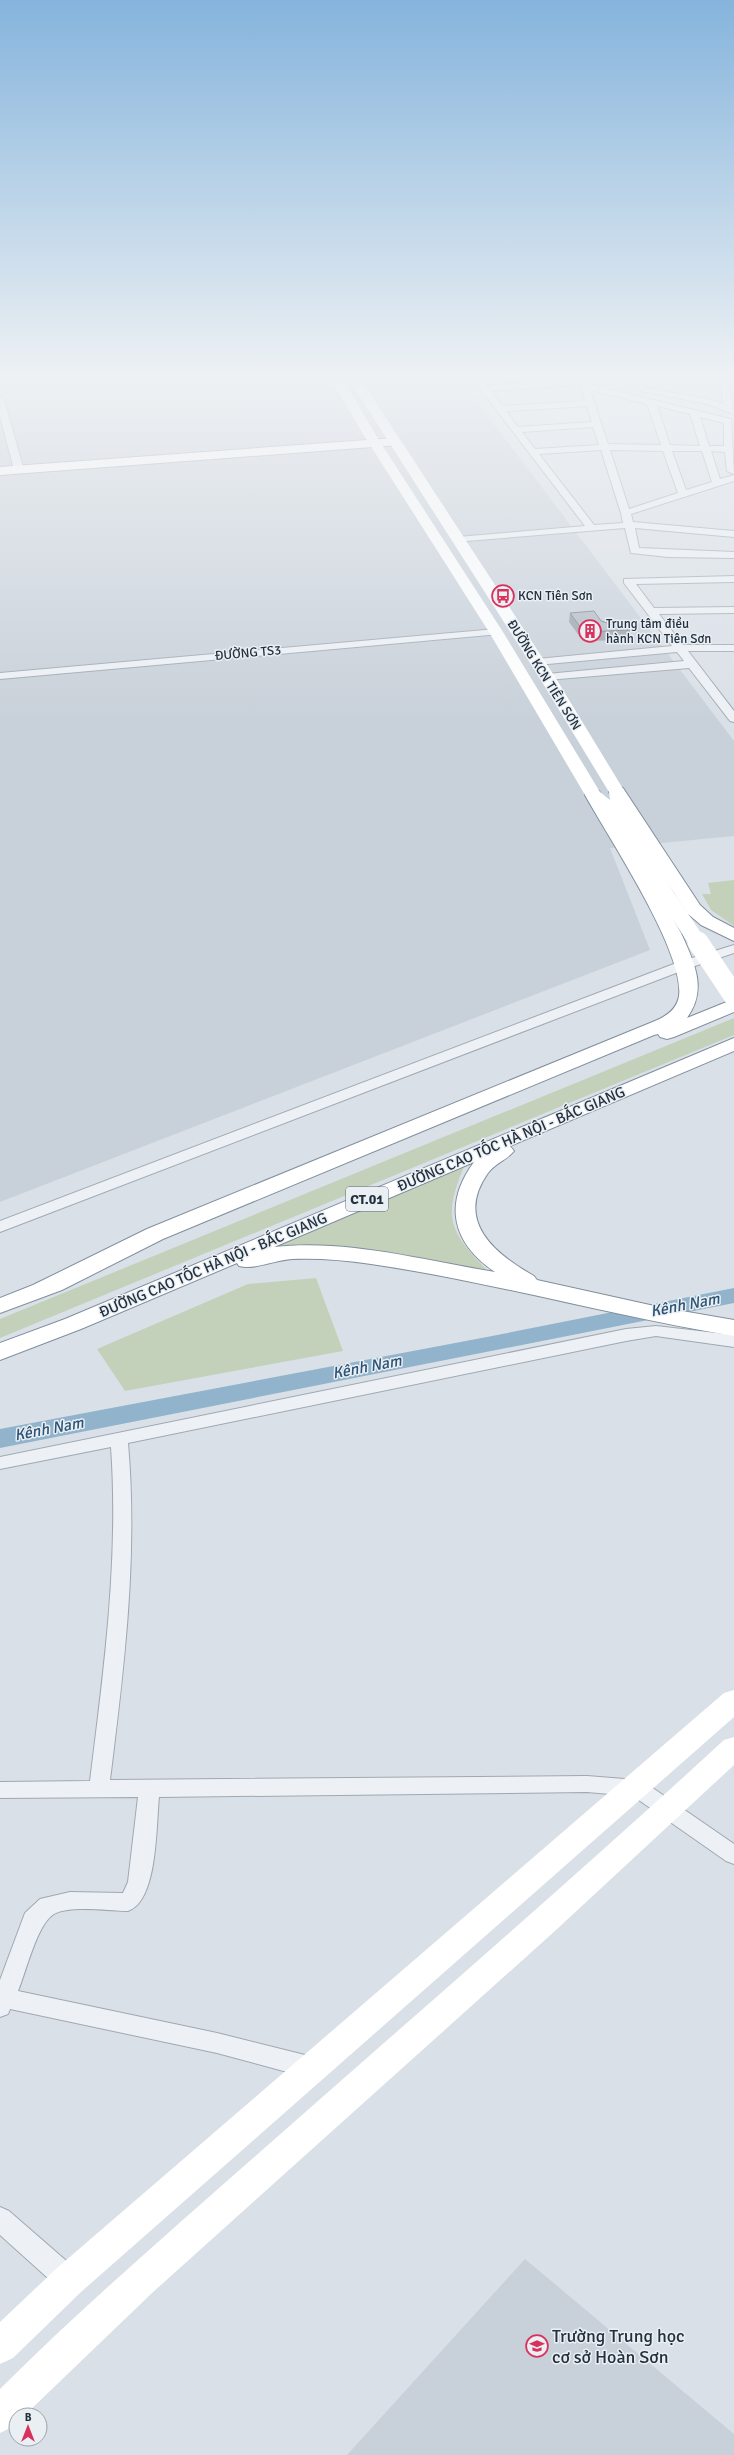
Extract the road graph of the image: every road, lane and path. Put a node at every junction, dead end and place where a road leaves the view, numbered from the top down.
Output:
1 (407, 493) edge
2 (427, 493) edge
3 (564, 493) edge
4 (619, 493) edge
5 (688, 493) edge
6 (683, 494) joint
7 (626, 513) junction
8 (629, 525) junction
9 (592, 529) junction
10 (734, 534) edge
11 (458, 540) junction
12 (734, 555) edge
13 (734, 579) edge
14 (734, 610) edge
15 (652, 611) junction
16 (516, 630) junction
17 (496, 632) junction
18 (680, 648) junction
19 (734, 648) edge
20 (537, 662) junction
21 (692, 664) junction
22 (0, 676) edge
23 (547, 677) junction
24 (734, 719) edge
25 (616, 792) junction
26 (593, 795) junction
27 (620, 818) junction
28 (734, 935) edge
29 (734, 949) edge
30 (684, 965) junction
31 (734, 996) edge
32 (734, 1005) edge
33 (734, 1044) edge
34 (734, 1050) edge
35 (0, 1227) edge
36 (534, 1286) junction
37 (41, 1290) junction
38 (0, 1306) edge
39 (734, 1328) edge
40 (734, 1341) edge
41 (0, 1352) edge
42 (0, 1363) edge
43 (119, 1440) junction
44 (0, 1463) edge
45 (734, 1701) edge
46 (734, 1748) edge
47 (149, 1788) junction
48 (637, 1788) junction
49 (99, 1789) junction
50 (0, 1790) edge
51 (669, 1809) junction
52 (734, 1855) edge
53 (3, 1994) edge
54 (313, 2068) junction
55 (0, 2219) edge
56 (69, 2280) junction
57 (0, 2346) edge
58 (4, 2402) edge

1 - 17 main road, ĐƯỜNG KCN TIÊN SƠN
2 - 11 main road, ĐƯỜNG KCN TIÊN SƠN
3 - 9 street
4 - 7 street
5 - 6 street
6 - 7 street
7 - 8 street
8 - 9 street
8 - 10 street
8 - 12 street
9 - 11 street
11 - 16 main road, ĐƯỜNG KCN TIÊN SƠN
13 - 15 street
14 - 15 street
15 - 18 street
16 - 17 main road
16 - 20 main road, ĐƯỜNG KCN TIÊN SƠN
17 - 22 street, ĐƯỜNG TS3
17 - 26 main road, ĐƯỜNG KCN TIÊN SƠN
18 - 19 street
18 - 20 street
18 - 21 street
20 - 23 main road, ĐƯỜNG KCN TIÊN SƠN
21 - 23 street
21 - 24 street
23 - 25 main road, ĐƯỜNG KCN TIÊN SƠN
25 - 27 main road
25 - 28 main road, ĐƯỜNG KCN TIÊN SƠN
26 - 27 main road
26 - 30 main road, ĐƯỜNG KCN TIÊN SƠN
27 - 31 main road, bridge
29 - 30 street
30 - 35 street
30 - 37 main road, ĐƯỜNG KCN TIÊN SƠN
32 - 37 main road, CT.01
33 - 41 main road, ĐƯỜNG CAO TỐC HÀ NỘI - BẮC GIANG / CT.01
34 - 36 main road
36 - 39 main road
36 - 42 main road
37 - 38 main road, CT.01
40 - 43 street
43 - 44 street
43 - 49 street
45 - 48 main road
46 - 51 main road
47 - 48 street
47 - 49 street
47 - 53 street
48 - 51 street
48 - 54 main road
49 - 50 street
51 - 52 street
51 - 58 main road
53 - 54 street
54 - 56 main road
55 - 56 street
56 - 57 main road

